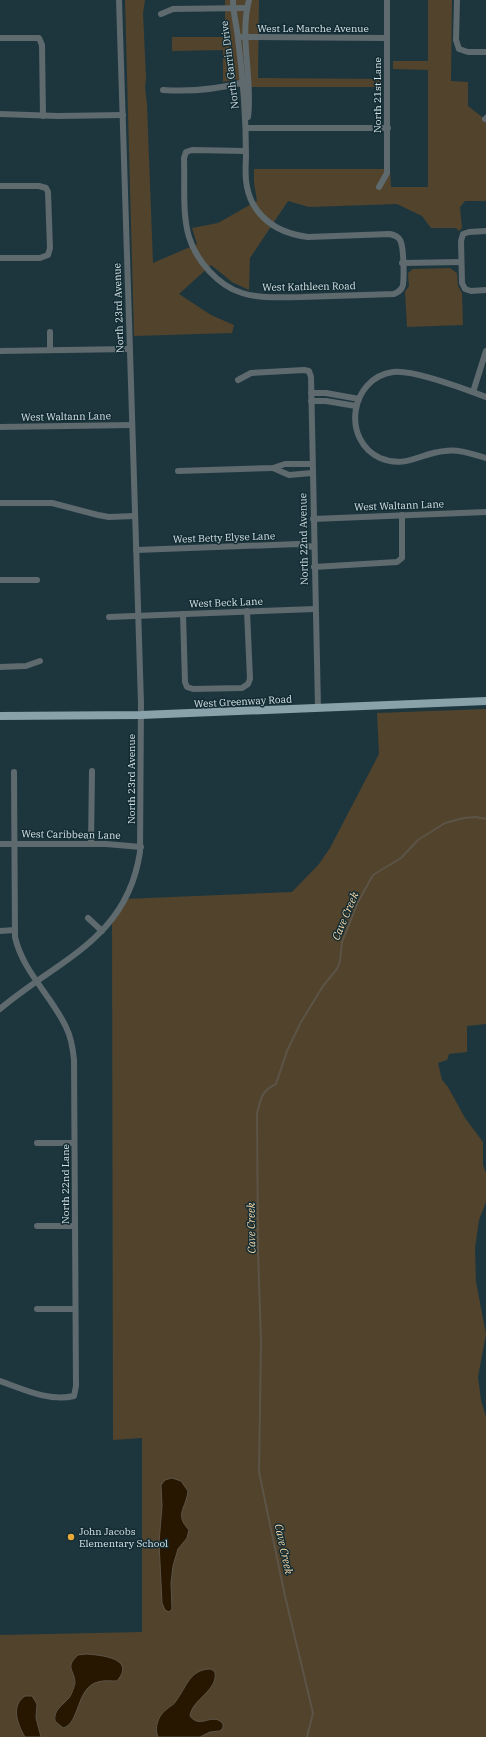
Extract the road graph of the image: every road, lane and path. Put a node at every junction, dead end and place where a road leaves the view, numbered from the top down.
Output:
1 (119, 0) edge
2 (233, 0) edge
3 (249, 0) edge
4 (387, 0) edge
5 (457, 0) edge
6 (233, 8) junction
7 (246, 8) junction
8 (161, 14) dead end
9 (238, 37) junction
10 (246, 37) junction
11 (0, 38) edge
12 (387, 38) junction
13 (486, 52) edge
14 (246, 82) junction
15 (163, 90) dead end
16 (0, 114) edge
17 (123, 115) junction
18 (44, 116) junction
19 (246, 128) junction
20 (388, 128) junction
21 (246, 151) junction
22 (0, 186) edge
23 (379, 187) dead end
24 (486, 231) edge
25 (0, 258) edge
26 (461, 262) junction
27 (402, 264) junction
28 (486, 290) edge
29 (50, 332) dead end
30 (130, 349) junction
31 (50, 350) junction
32 (0, 351) edge
33 (486, 351) edge
34 (238, 380) dead end
35 (473, 392) junction
36 (311, 393) junction
37 (334, 394) junction
38 (486, 397) edge
39 (311, 401) junction
40 (333, 402) junction
41 (357, 402) junction
42 (132, 425) junction
43 (0, 427) edge
44 (486, 458) edge
45 (289, 464) junction
46 (312, 464) junction
47 (273, 468) junction
48 (178, 471) dead end
49 (312, 472) junction
50 (289, 475) junction
51 (0, 503) edge
52 (486, 512) edge
53 (402, 515) junction
54 (135, 516) junction
55 (313, 519) junction
56 (313, 547) junction
57 (136, 550) junction
58 (314, 567) junction
59 (0, 580) edge
60 (37, 580) dead end
61 (315, 609) junction
62 (247, 611) junction
63 (183, 614) junction
64 (138, 616) junction
65 (109, 617) dead end
66 (40, 661) dead end
67 (0, 667) edge
68 (486, 701) edge
69 (318, 708) junction
70 (0, 716) edge
71 (141, 716) junction
72 (92, 771) dead end
73 (14, 772) dead end
74 (0, 844) edge
75 (14, 844) junction
76 (91, 844) junction
77 (141, 846) junction
78 (88, 918) dead end
79 (15, 930) junction
80 (0, 931) edge
81 (102, 931) junction
82 (37, 982) junction
83 (0, 1009) edge
84 (37, 1143) dead end
85 (74, 1143) junction
86 (37, 1226) dead end
87 (75, 1226) junction
88 (37, 1309) dead end
89 (75, 1309) junction
90 (0, 1381) edge

1 - 17 street, North 23rd Avenue
2 - 6 street, North Garrin Drive
3 - 7 street, North Garrin Drive
4 - 12 street, North 21st Lane
5 - 13 street
6 - 7 street
6 - 8 street
6 - 9 street, North Garrin Drive
7 - 10 street, North Garrin Drive
9 - 10 street, West Le Marche Avenue
9 - 14 street, North Garrin Drive
10 - 12 street, West Le Marche Avenue
10 - 14 street, North Garrin Drive
11 - 18 street
12 - 20 street, North 21st Lane
14 - 15 street
14 - 19 street, North Garrin Drive
16 - 18 street
17 - 18 street
17 - 30 street, North 23rd Avenue
19 - 20 street
19 - 21 street, North Garrin Drive
20 - 23 street, North 21st Lane
21 - 27 street, North Garrin Drive
21 - 27 street, West Kathleen Road
22 - 25 street
24 - 26 street
26 - 27 street
26 - 28 street
29 - 31 street
30 - 31 street
30 - 42 street, North 23rd Avenue
31 - 32 street
33 - 35 street
34 - 36 street, North 22nd Avenue
35 - 38 street
35 - 41 street
36 - 37 street
36 - 39 street, North 22nd Avenue
37 - 40 street
37 - 41 street
39 - 40 street
39 - 46 street, North 22nd Avenue
40 - 41 street
41 - 44 street
42 - 43 street, West Waltann Lane
42 - 54 street, North 23rd Avenue
45 - 46 street
45 - 47 street
45 - 50 street
46 - 49 street, North 22nd Avenue
47 - 48 street
47 - 50 street
49 - 50 street
49 - 55 street, North 22nd Avenue
51 - 54 street
52 - 53 street, West Waltann Lane
53 - 55 street, West Waltann Lane
53 - 58 street
54 - 57 street, North 23rd Avenue
55 - 56 street, North 22nd Avenue
56 - 57 street, West Betty Elyse Lane
56 - 58 street, North 22nd Avenue
57 - 64 street, North 23rd Avenue
58 - 61 street, North 22nd Avenue
59 - 60 street
61 - 62 street, West Beck Lane
61 - 69 street, North 22nd Avenue
62 - 63 street, West Beck Lane
62 - 63 street
63 - 64 street, West Beck Lane
64 - 65 street
64 - 71 street, North 23rd Avenue
66 - 67 street
68 - 69 main road, West Greenway Road
69 - 71 main road, West Greenway Road
70 - 71 main road, West Greenway Road
71 - 77 street, North 23rd Avenue
72 - 76 street
73 - 75 street, North 22nd Lane
74 - 75 street, West Caribbean Lane
75 - 76 street, West Caribbean Lane
75 - 79 street, North 22nd Lane
76 - 77 street, West Caribbean Lane
77 - 81 street, North 23rd Avenue
78 - 81 street
79 - 80 street
79 - 82 street, North 22nd Lane
81 - 82 street, North 23rd Avenue
82 - 83 street, North 23rd Avenue
82 - 85 street, North 22nd Lane
84 - 85 street
85 - 87 street, North 22nd Lane
86 - 87 street
87 - 89 street, North 22nd Lane
88 - 89 street
89 - 90 street, North 22nd Lane

